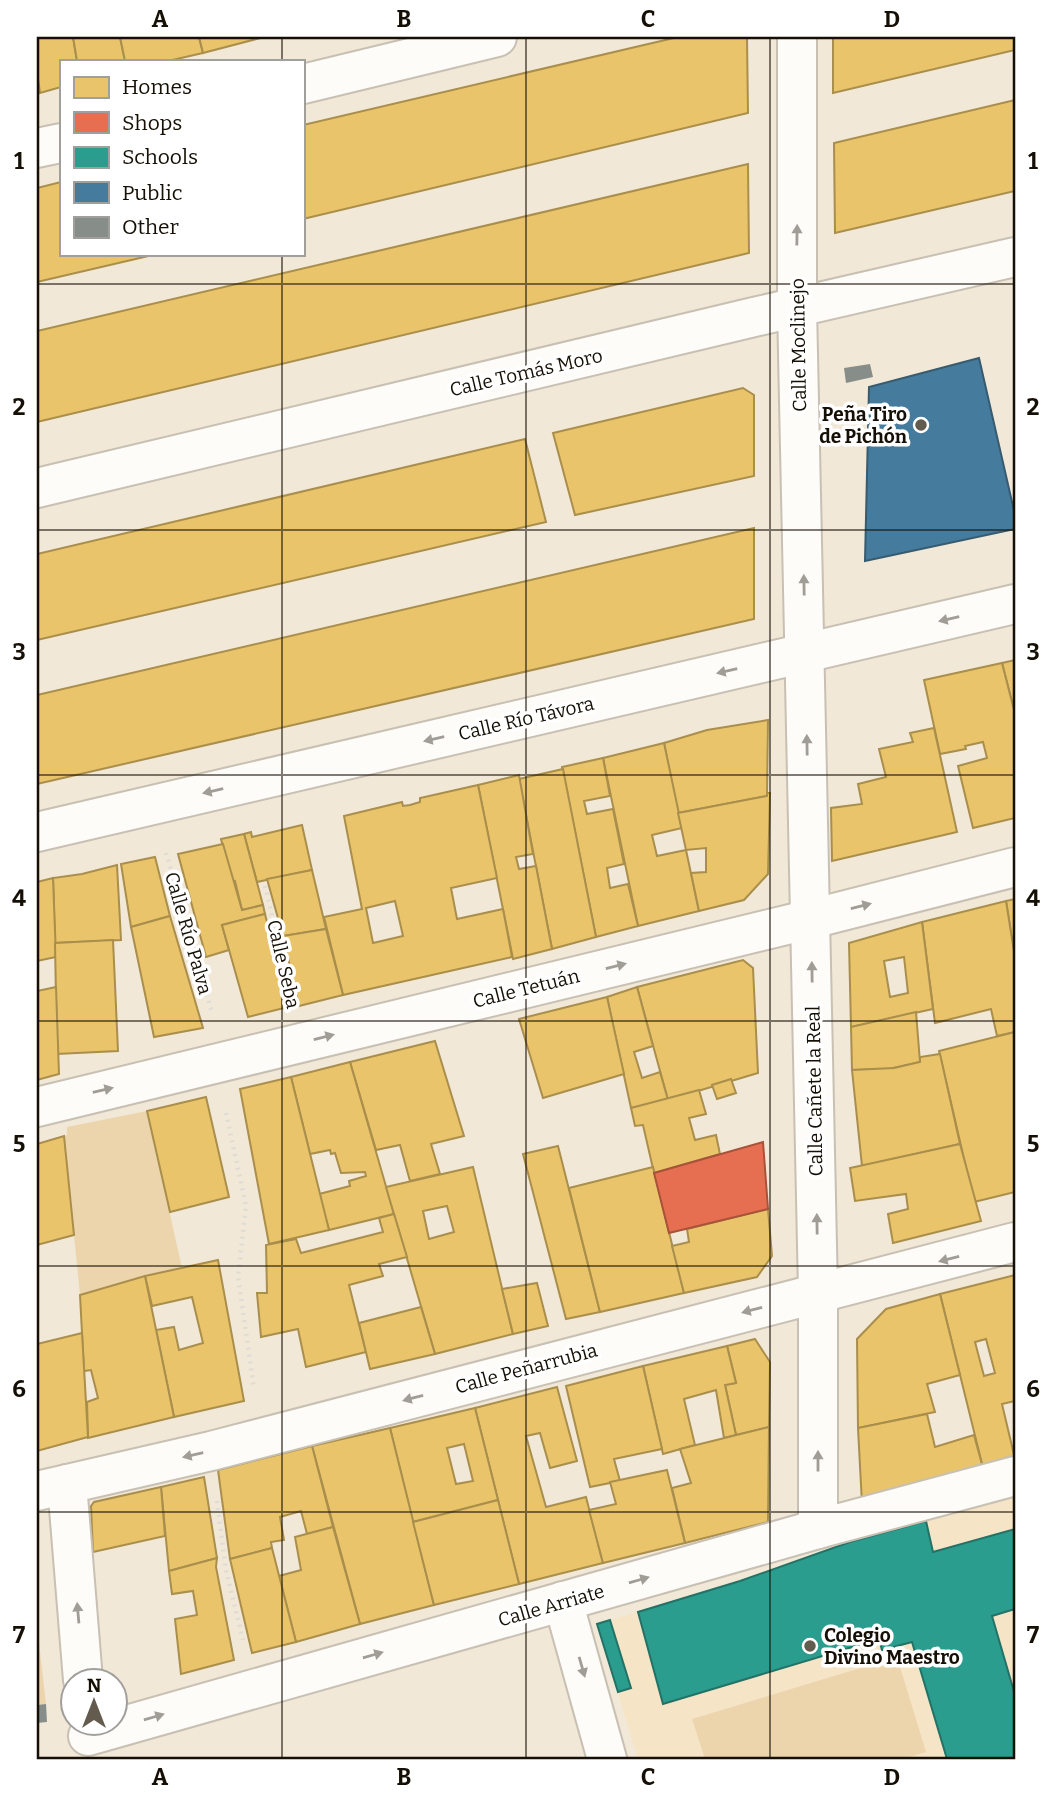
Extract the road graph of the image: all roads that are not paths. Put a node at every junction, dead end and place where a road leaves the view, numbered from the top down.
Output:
1 (497, 37) edge
2 (797, 37) edge
3 (304, 84) edge
4 (60, 142) edge
5 (37, 148) edge
6 (1015, 257) edge
7 (797, 307) junction
8 (37, 488) edge
9 (1015, 604) edge
10 (805, 653) junction
11 (37, 832) edge
12 (1015, 867) edge
13 (811, 919) junction
14 (37, 1108) edge
15 (1015, 1242) edge
16 (818, 1292) junction
17 (1015, 1476) edge
18 (52, 1488) edge
19 (818, 1530) junction
20 (563, 1601) junction
21 (81, 1666) edge
22 (89, 1739) edge
23 (607, 1759) edge

1 - 3 street
7 -> 2 street, Calle Moclinejo
4 - 5 street
6 - 7 street, Calle Tomás Moro
7 - 8 street, Calle Tomás Moro
10 -> 7 street, Calle Moclinejo
9 -> 10 street, Calle Río Távora
10 -> 11 street, Calle Río Távora
13 -> 10 street, Calle Cañete la Real
13 -> 12 street, Calle Tetuán
14 -> 13 street, Calle Tetuán
16 -> 13 street, Calle Cañete la Real
15 -> 16 street, Calle Peñarrubia
16 -> 18 street, Calle Peñarrubia
19 -> 16 street, Calle Cañete la Real
17 - 19 street, Calle Arriate
21 -> 18 street
20 -> 19 street, Calle Arriate
22 -> 20 street, Calle Arriate
20 -> 23 street

